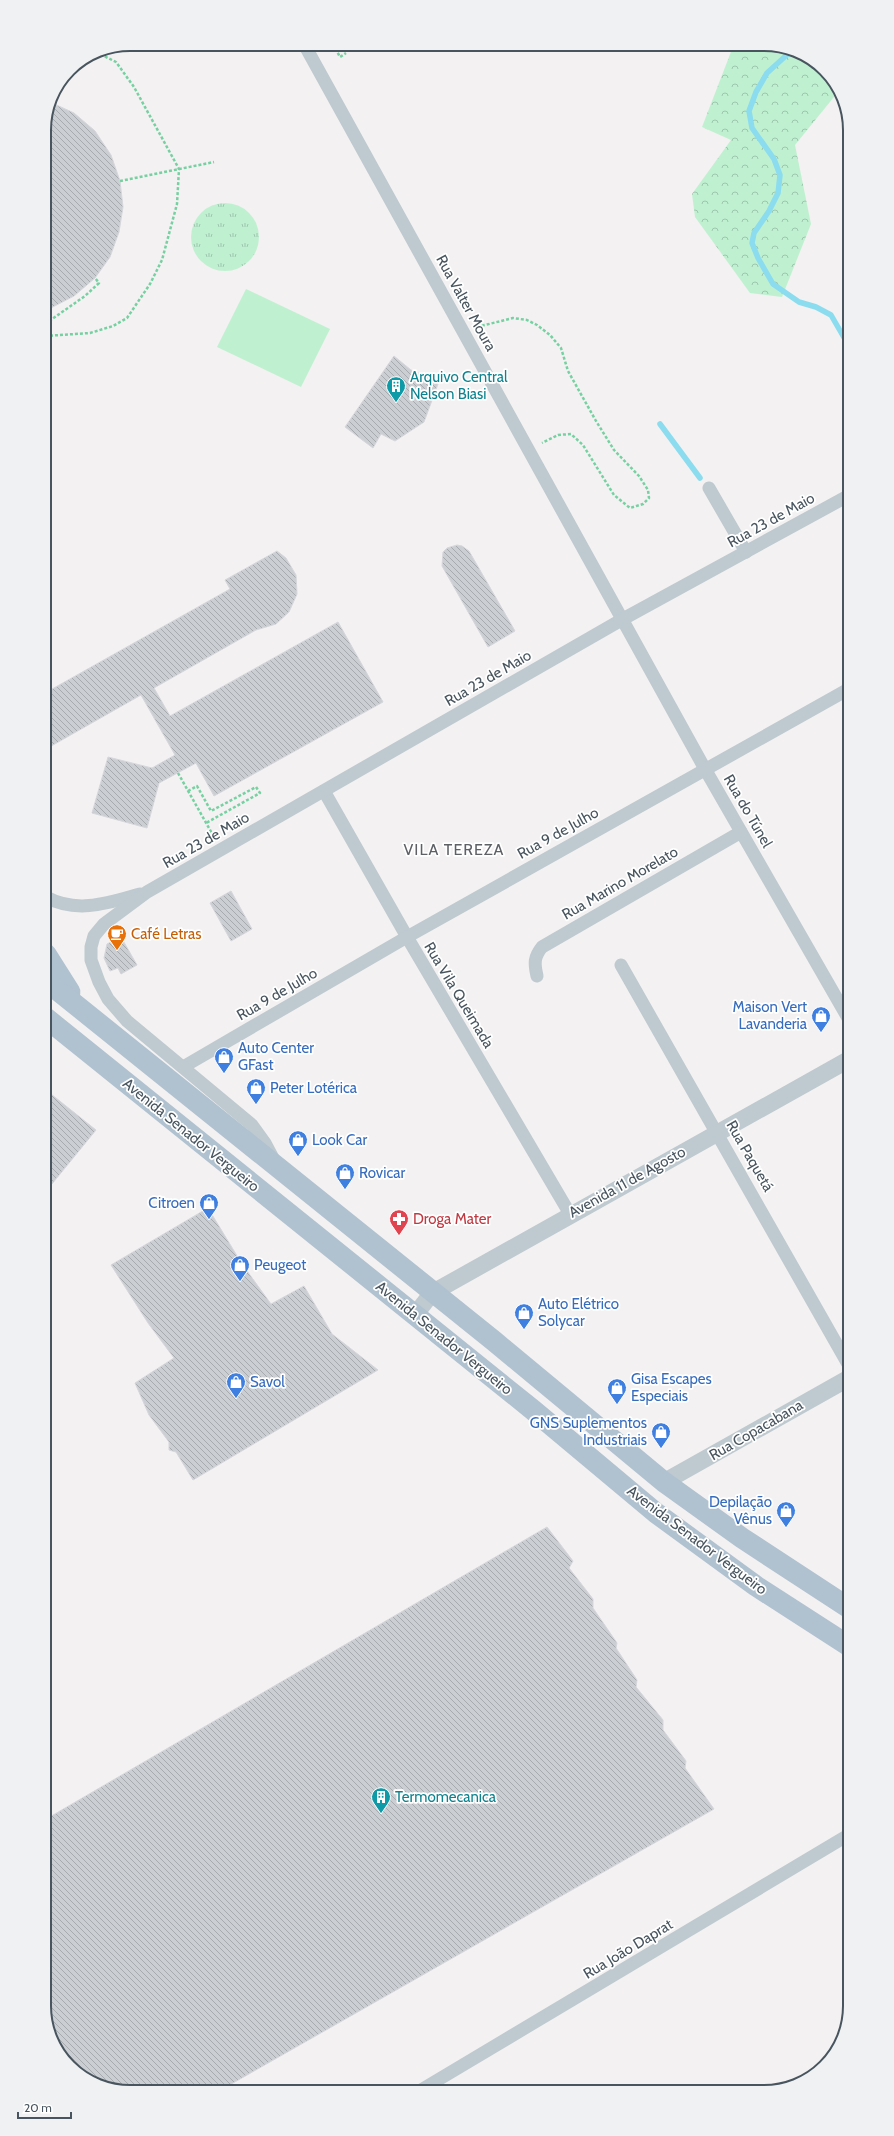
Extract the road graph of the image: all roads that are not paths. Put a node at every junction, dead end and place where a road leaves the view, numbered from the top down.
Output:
1 (308, 51) edge
2 (709, 488) dead end
3 (843, 499) edge
4 (746, 552) junction
5 (623, 619) junction
6 (843, 692) edge
7 (705, 769) junction
8 (324, 791) junction
9 (741, 832) junction
10 (147, 892) junction
11 (51, 899) edge
12 (407, 937) junction
13 (51, 962) edge
14 (621, 965) dead end
15 (537, 976) dead end
16 (51, 985) edge
17 (843, 1009) edge
18 (85, 1011) junction
19 (51, 1022) edge
20 (843, 1063) edge
21 (183, 1067) junction
22 (718, 1132) junction
23 (280, 1170) junction
24 (570, 1214) junction
25 (432, 1293) junction
26 (415, 1315) junction
27 (843, 1355) edge
28 (843, 1381) edge
29 (664, 1482) junction
30 (843, 1604) edge
31 (843, 1642) edge
32 (843, 1838) edge
33 (429, 2085) edge

1 - 5 street, Rua Valter Moura
2 - 4 street
3 - 4 street, Rua 23 de Maio
4 - 5 street, Rua 23 de Maio
5 - 7 street, Rua do Túnel
5 - 8 street, Rua 23 de Maio
6 - 7 street, Rua 9 de Julho
7 - 9 street, Rua do Túnel
7 - 12 street, Rua 9 de Julho
8 - 10 street, Rua 23 de Maio
8 - 12 street, Rua Vila Queimada
9 - 15 street, Rua Marino Morelato
9 - 17 street, Rua do Túnel
10 - 11 street, Rua 23 de Maio
10 - 21 street, Rua 23 de Maio
12 - 21 street, Rua 9 de Julho
12 - 24 street, Rua Vila Queimada
13 - 18 main road
14 - 22 street, Rua Paquetá
16 - 18 main road, Avenida Senador Vergueiro
18 - 23 main road, Avenida Senador Vergueiro
19 - 26 main road, Avenida Senador Vergueiro
20 - 22 street, Avenida 11 de Agosto
21 - 23 street
22 - 24 street, Avenida 11 de Agosto
22 - 27 street, Rua Paquetá
23 - 25 main road, Avenida Senador Vergueiro
24 - 25 street, Avenida 11 de Agosto
25 - 26 street, Avenida 11 de Agosto
25 - 29 main road, Avenida Senador Vergueiro
26 - 31 main road, Avenida Senador Vergueiro
28 - 29 street, Rua Copacabana
29 - 30 main road, Avenida Senador Vergueiro
32 - 33 street, Rua João Daprat

